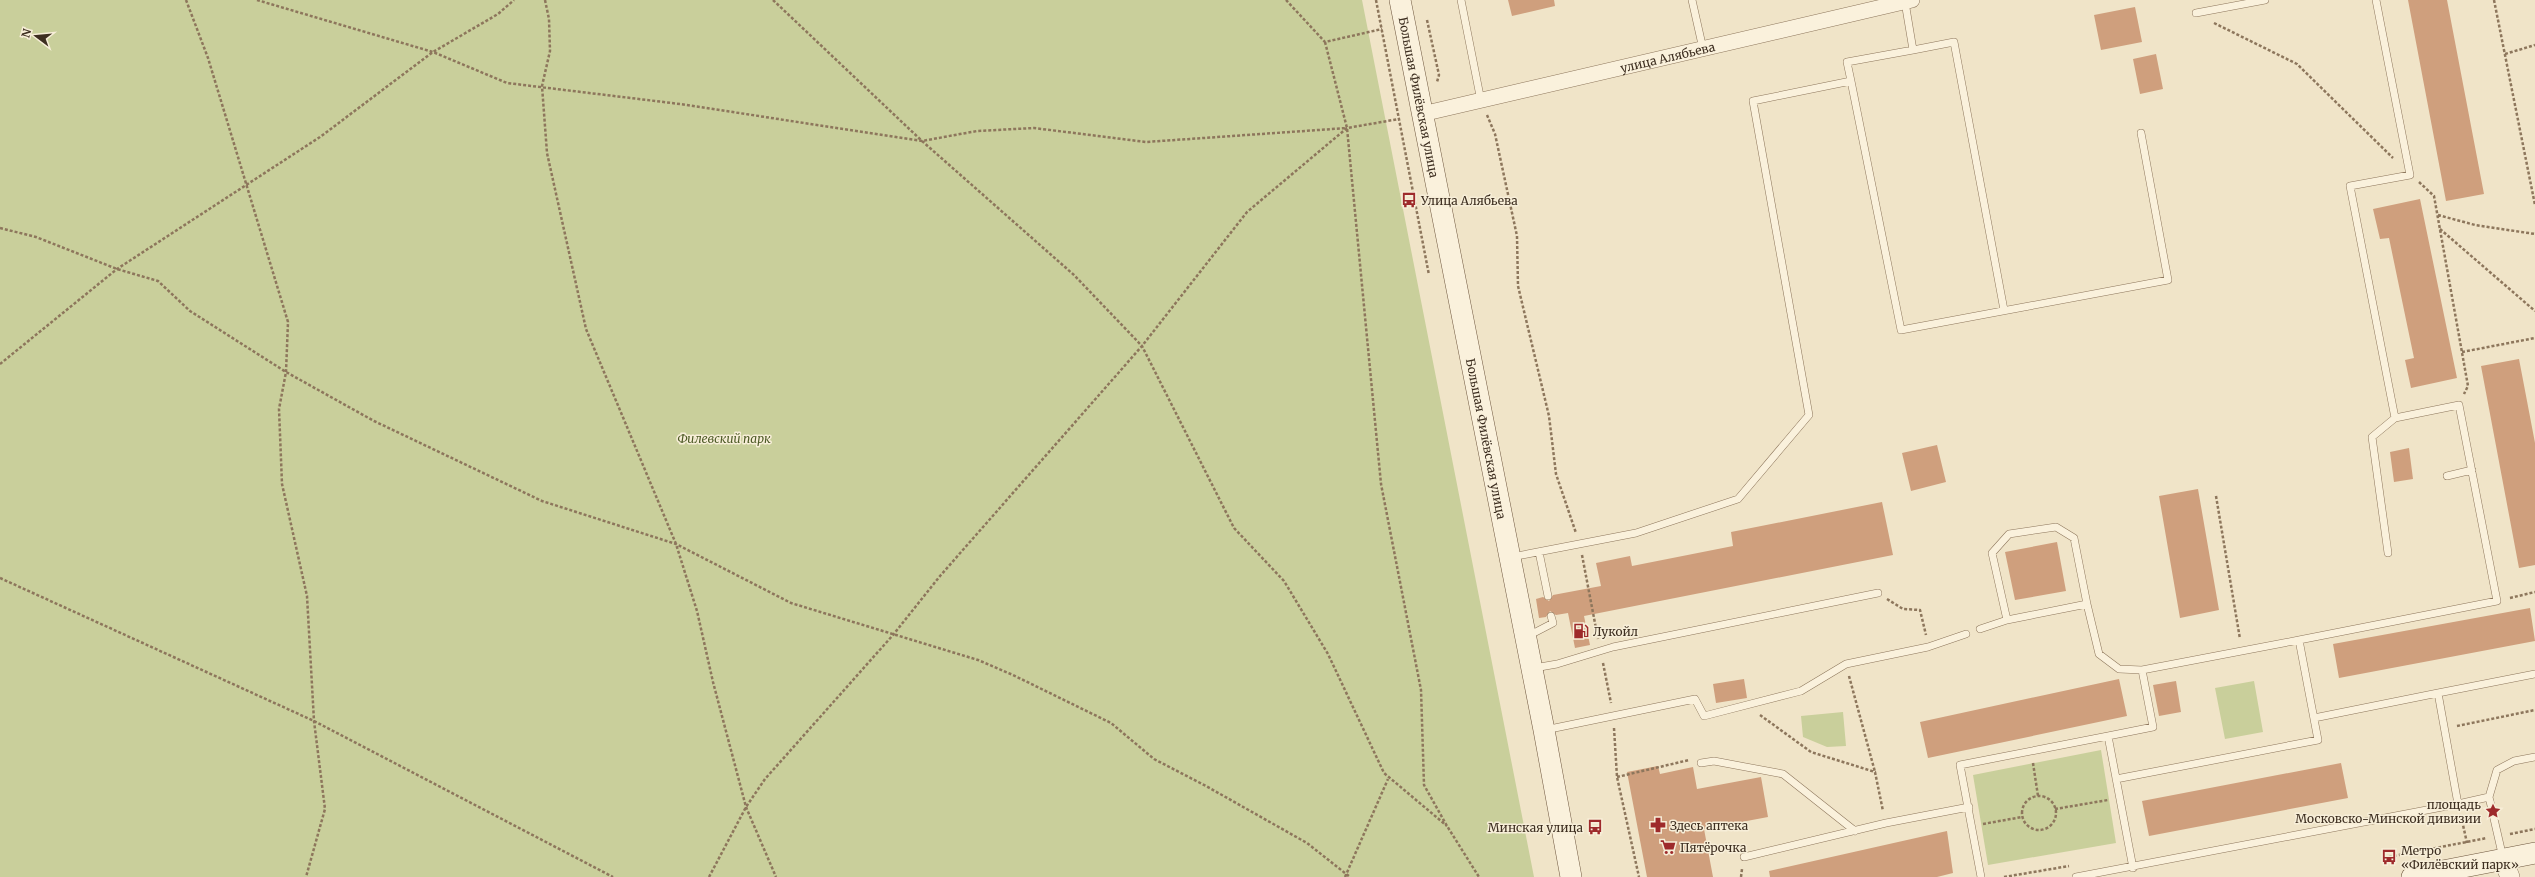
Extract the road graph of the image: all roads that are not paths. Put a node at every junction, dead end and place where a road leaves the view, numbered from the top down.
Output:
1 (1400, 0) edge
2 (1461, 0) edge
3 (1692, 0) edge
4 (2266, 0) edge
5 (2376, 0) edge
6 (1909, 1) edge
7 (2196, 13) road end
8 (1703, 49) junction
9 (1913, 50) junction
10 (1851, 81) junction
11 (1481, 101) junction
12 (1422, 114) junction
13 (2141, 133) dead end
14 (2004, 310) junction
15 (2395, 418) junction
16 (2472, 470) junction
17 (2448, 476) dead end
18 (1539, 552) junction
19 (2388, 553) dead end
20 (1510, 558) junction
21 (1878, 593) road end
22 (1548, 596) dead end
23 (2088, 604) junction
24 (1551, 616) dead end
25 (2007, 620) junction
26 (1980, 629) dead end
27 (1966, 634) dead end
28 (1526, 637) junction
29 (2299, 640) junction
30 (1532, 669) junction
31 (2142, 670) junction
32 (2535, 674) edge
33 (2438, 693) junction
34 (2314, 718) junction
35 (1544, 730) junction
36 (2108, 736) junction
37 (2535, 757) edge
38 (1702, 763) road end
39 (2116, 779) junction
40 (2489, 797) junction
41 (2458, 804) junction
42 (1969, 807) junction
43 (1855, 831) junction
44 (2535, 853) edge
45 (1744, 856) dead end
46 (2133, 868) junction
47 (2506, 868) edge
48 (1571, 877) edge
49 (1981, 877) edge
50 (2076, 877) edge
51 (2412, 877) edge

1 - 12 main road, Большая Филёвская улица
2 - 11 lane
3 - 8 lane
4 - 7 lane
5 - 15 lane
6 - 8 street, улица Алябьева
6 - 9 lane
8 - 11 street, улица Алябьева
9 - 10 lane
9 - 14 lane
10 - 14 lane
10 - 18 lane
11 - 12 street, улица Алябьева
12 - 20 main road, Большая Филёвская улица
13 - 14 lane
15 - 16 lane
15 - 19 lane
16 - 17 lane
16 - 29 lane
18 - 20 lane
18 - 22 lane
20 - 28 main road, Большая Филёвская улица
21 - 30 lane
23 - 25 lane
23 - 25 lane
23 - 31 lane
24 - 28 lane
25 - 26 lane
27 - 35 lane
28 - 30 main road, Большая Филёвская улица
29 - 31 lane
29 - 34 lane
30 - 35 main road, Большая Филёвская улица
31 - 36 lane
32 - 33 lane
33 - 34 lane
33 - 41 lane
34 - 39 lane
35 - 48 main road, Большая Филёвская улица
36 - 39 lane
36 - 42 lane
37 - 40 lane
38 - 43 lane
39 - 46 lane
40 - 41 lane
40 - 47 lane
41 - 46 lane
42 - 43 lane
42 - 49 lane
43 - 45 lane
44 - 47 main road
46 - 50 lane
47 - 51 main road

